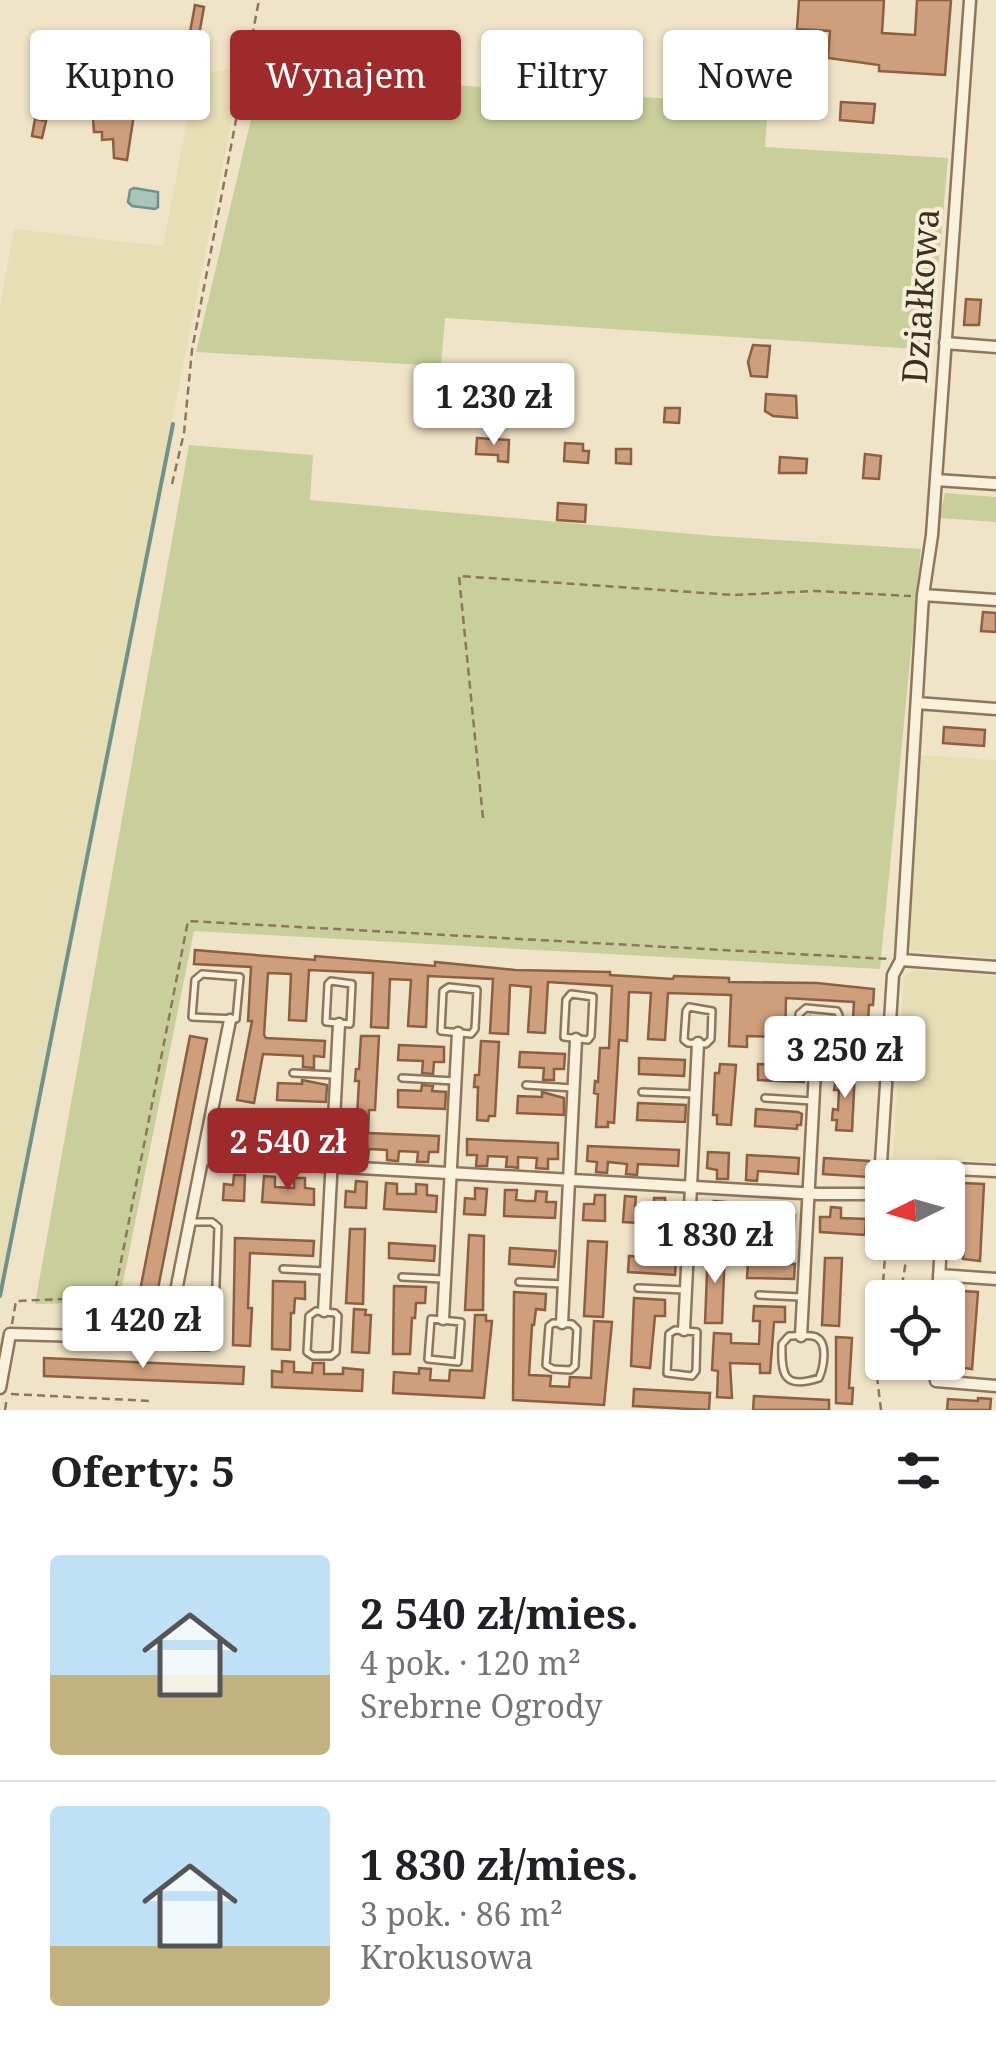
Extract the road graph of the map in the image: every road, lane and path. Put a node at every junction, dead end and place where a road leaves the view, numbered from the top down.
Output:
1 (258, 0) edge
2 (970, 0) edge
3 (946, 343) junction
4 (996, 346) edge
5 (936, 480) junction
6 (172, 484) dead end
7 (996, 484) edge
8 (923, 596) junction
9 (996, 600) edge
10 (918, 703) junction
11 (996, 709) edge
12 (484, 818) dead end
13 (900, 960) junction
14 (996, 967) edge
15 (230, 1020) junction
16 (339, 1024) junction
17 (458, 1033) junction
18 (576, 1040) junction
19 (698, 1043) junction
20 (816, 1052) junction
21 (292, 1073) dead end
22 (336, 1075) junction
23 (402, 1078) dead end
24 (456, 1081) junction
25 (526, 1086) dead end
26 (574, 1088) junction
27 (642, 1092) dead end
28 (696, 1094) junction
29 (765, 1098) dead end
30 (814, 1101) junction
31 (202, 1159) junction
32 (882, 1160) edge
33 (331, 1166) junction
34 (965, 1169) edge
35 (996, 1171) edge
36 (452, 1174) junction
37 (569, 1180) junction
38 (691, 1188) junction
39 (808, 1194) junction
40 (865, 1197) edge
41 (191, 1222) junction
42 (885, 1260) edge
43 (940, 1260) edge
44 (282, 1269) dead end
45 (326, 1271) junction
46 (939, 1275) junction
47 (402, 1276) dead end
48 (996, 1278) edge
49 (445, 1279) junction
50 (939, 1280) edge
51 (519, 1282) dead end
52 (564, 1284) junction
53 (638, 1288) dead end
54 (686, 1290) junction
55 (759, 1295) dead end
56 (803, 1298) junction
57 (324, 1311) junction
58 (442, 1319) junction
59 (562, 1324) junction
60 (684, 1330) junction
61 (10, 1334) junction
62 (164, 1335) junction
63 (801, 1336) junction
64 (10, 1380) dead end
65 (936, 1380) edge
66 (996, 1386) edge
67 (3, 1392) edge
68 (152, 1400) dead end
69 (5, 1410) edge
70 (882, 1410) edge

1 - 6 path
2 - 3 street, Działkowa
3 - 4 street
3 - 5 street, Działkowa
5 - 7 street
5 - 8 street, Działkowa
8 - 9 street
8 - 10 street, Działkowa
8 - 12 path
10 - 11 street
10 - 13 street, Działkowa
13 - 14 street
13 - 32 street, Działkowa
13 - 61 path
15 - 15 lane
15 - 31 street
16 - 16 lane
16 - 22 street
17 - 17 lane
17 - 24 street
18 - 18 lane
18 - 26 street
19 - 19 lane
19 - 28 street
20 - 20 lane
20 - 30 street
21 - 22 lane
22 - 33 street
23 - 24 lane
24 - 36 street
25 - 26 lane
26 - 37 street
27 - 28 lane
28 - 38 street
29 - 30 lane
30 - 39 street
31 - 33 street
31 - 41 street
33 - 36 street
33 - 45 street
34 - 35 street
36 - 37 street
36 - 49 street
37 - 38 street
37 - 52 street
38 - 39 street
38 - 54 street
39 - 40 street
39 - 56 street
41 - 62 street
41 - 62 lane
42 - 70 path
43 - 46 street
44 - 45 lane
45 - 57 street
46 - 48 street
46 - 50 street
47 - 49 lane
49 - 58 street
51 - 52 lane
52 - 59 street
53 - 54 lane
54 - 60 street
55 - 56 lane
56 - 63 street
57 - 57 lane
58 - 58 lane
59 - 59 lane
60 - 60 lane
61 - 62 street
61 - 67 street
63 - 63 lane
64 - 67 path
65 - 66 street
67 - 68 path
67 - 69 path

